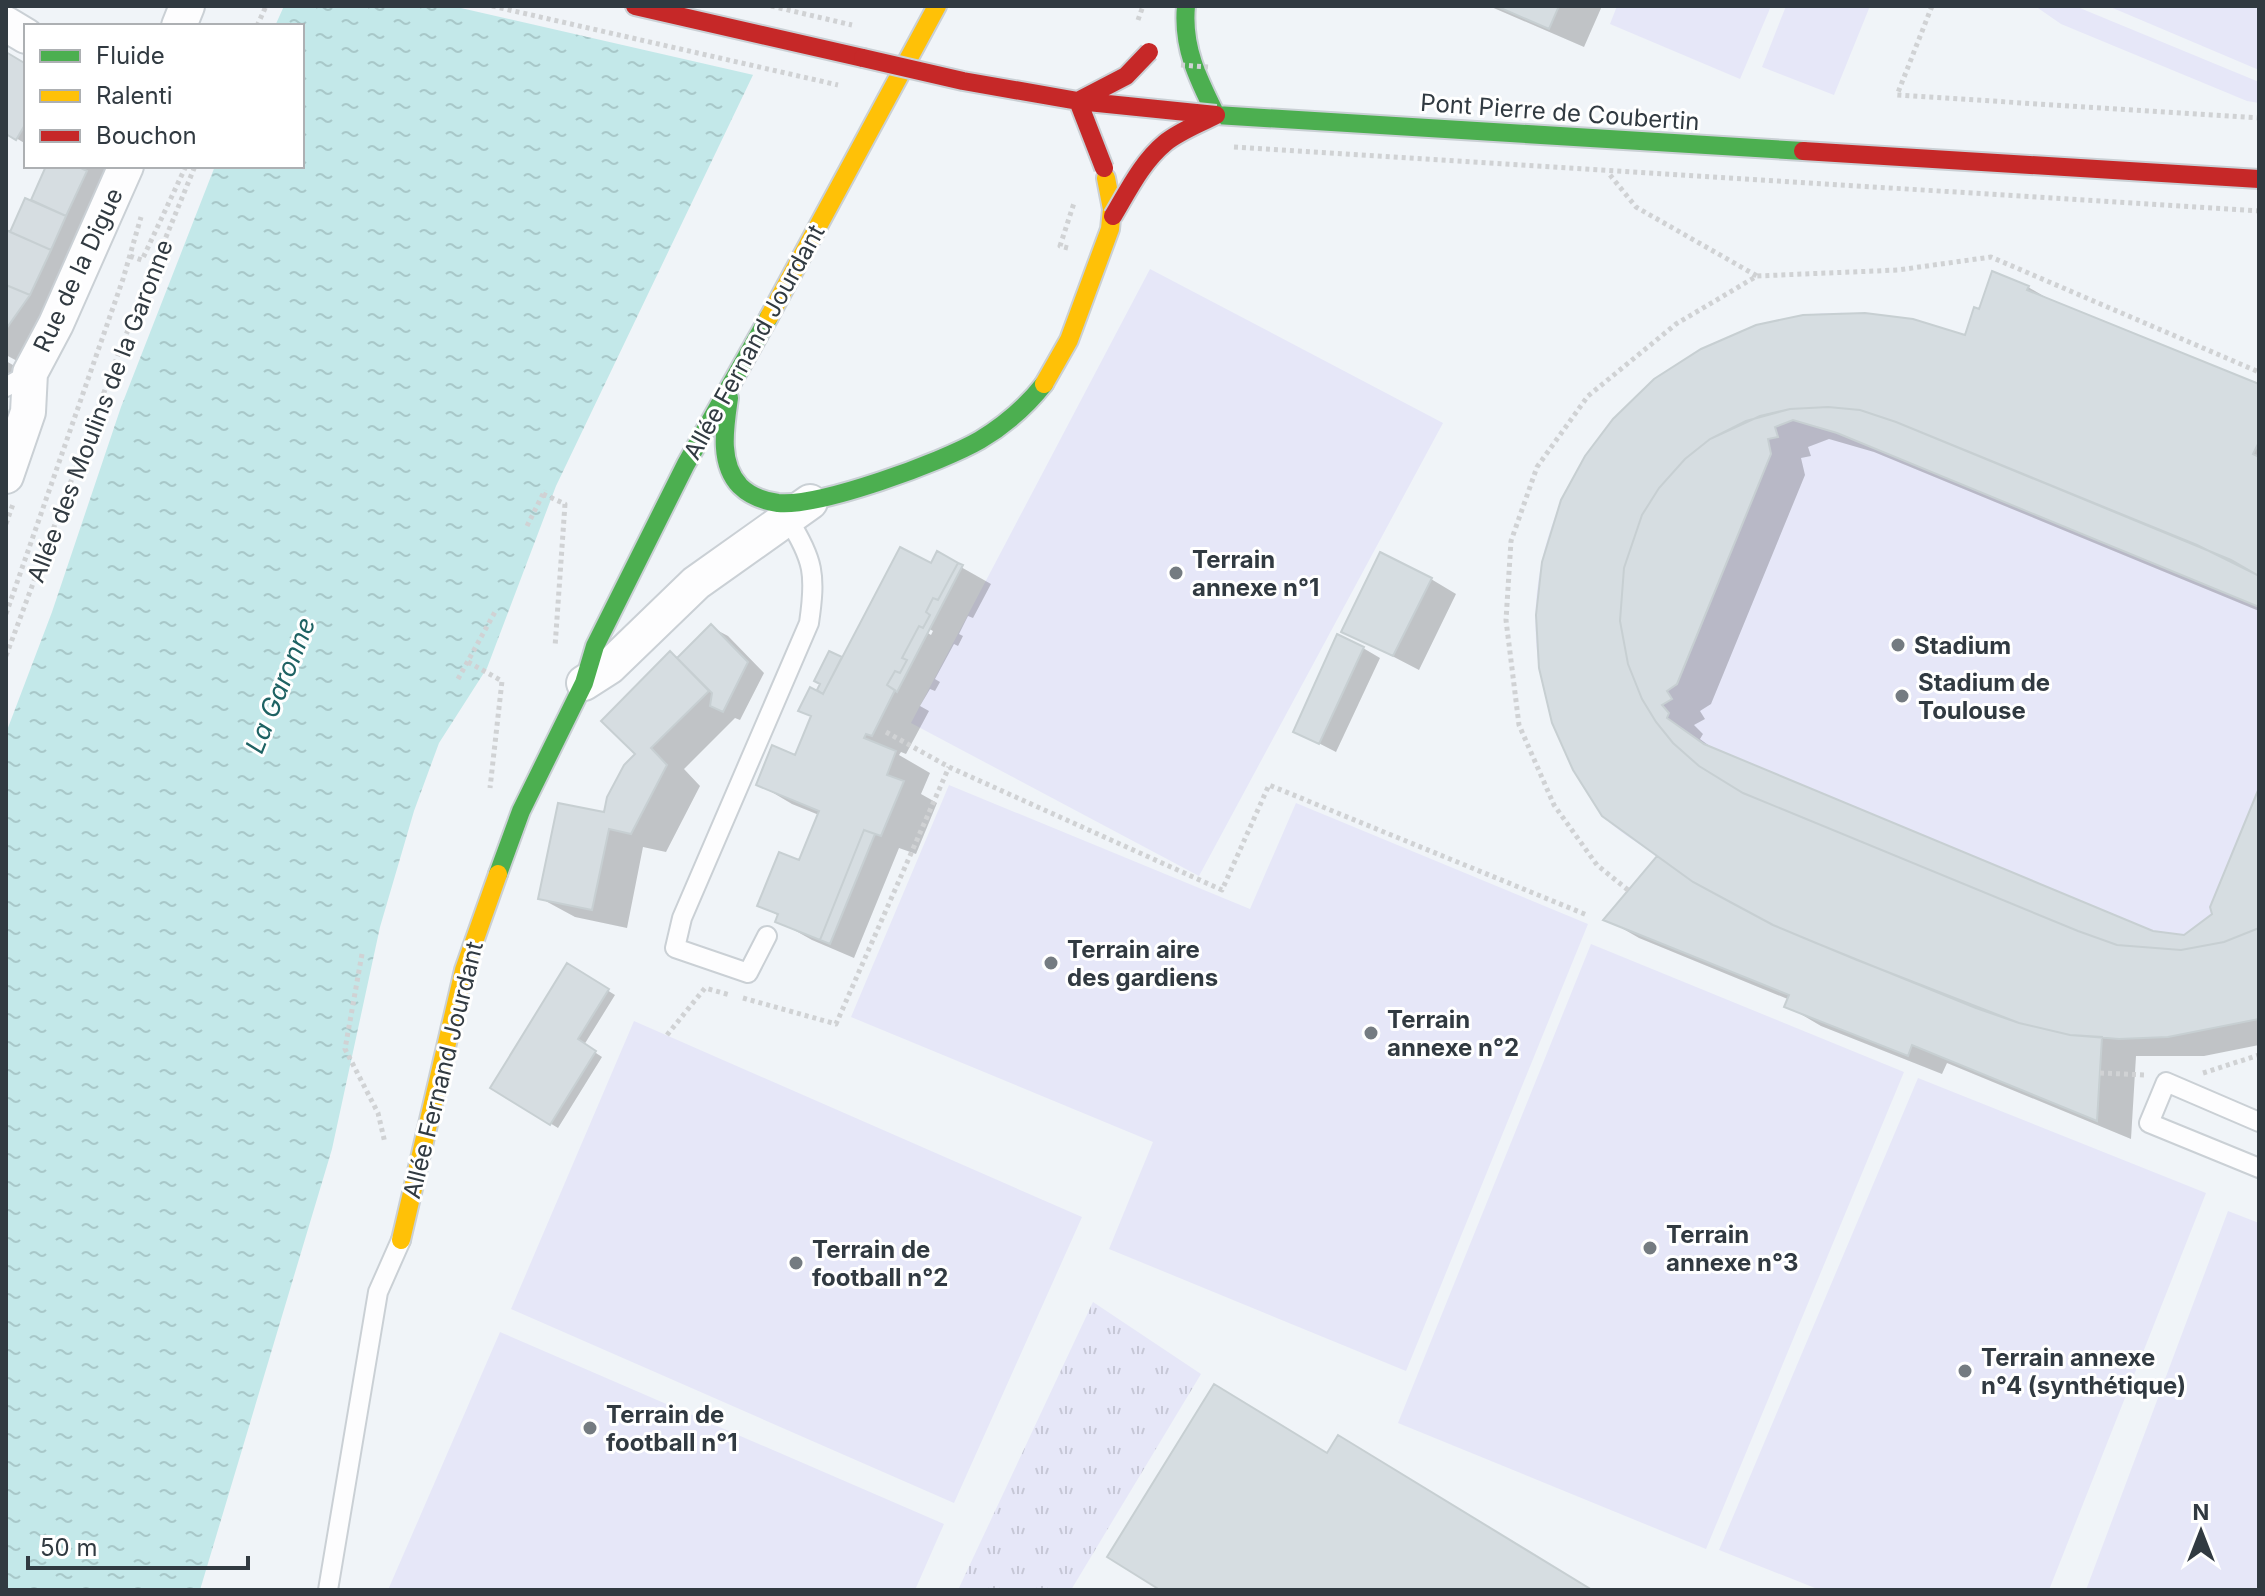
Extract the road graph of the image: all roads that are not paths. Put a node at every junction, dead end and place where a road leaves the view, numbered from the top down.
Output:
1 (635, 6) edge
2 (937, 6) edge
3 (1186, 6) edge
4 (6, 24) edge
5 (24, 35) edge
6 (1155, 40) dead end
7 (899, 75) junction
8 (1078, 101) junction
9 (1224, 120) junction
10 (125, 168) edge
11 (2259, 179) edge
12 (1113, 216) junction
13 (18, 380) edge
14 (732, 384) junction
15 (6, 476) edge
16 (799, 510) junction
17 (584, 683) junction
18 (767, 936) dead end
19 (2259, 1122) edge
20 (2259, 1168) edge
21 (401, 1240) joint
22 (328, 1590) edge

1 - 8 main road, Pont Pierre de Coubertin, bridge
2 - 7 main road, Allée Fernand Jourdant
3 - 9 main road, bridge
4 - 5 street
6 - 8 main road, bridge
7 - 9 lane
7 - 14 main road, Allée Fernand Jourdant
8 - 9 main road, Pont Pierre de Coubertin, bridge
8 - 12 main road, bridge
9 - 11 main road, Pont Pierre de Coubertin
9 - 12 main road, bridge
10 - 13 street, Rue de la Digue
12 - 16 main road
13 - 15 street, Rue de la Digue
14 - 16 main road
14 - 17 main road, Allée Fernand Jourdant
16 - 17 street, Allée Fernand Jourdant
16 - 18 lane
17 - 21 main road, Allée Fernand Jourdant
19 - 20 lane
21 - 22 lane

